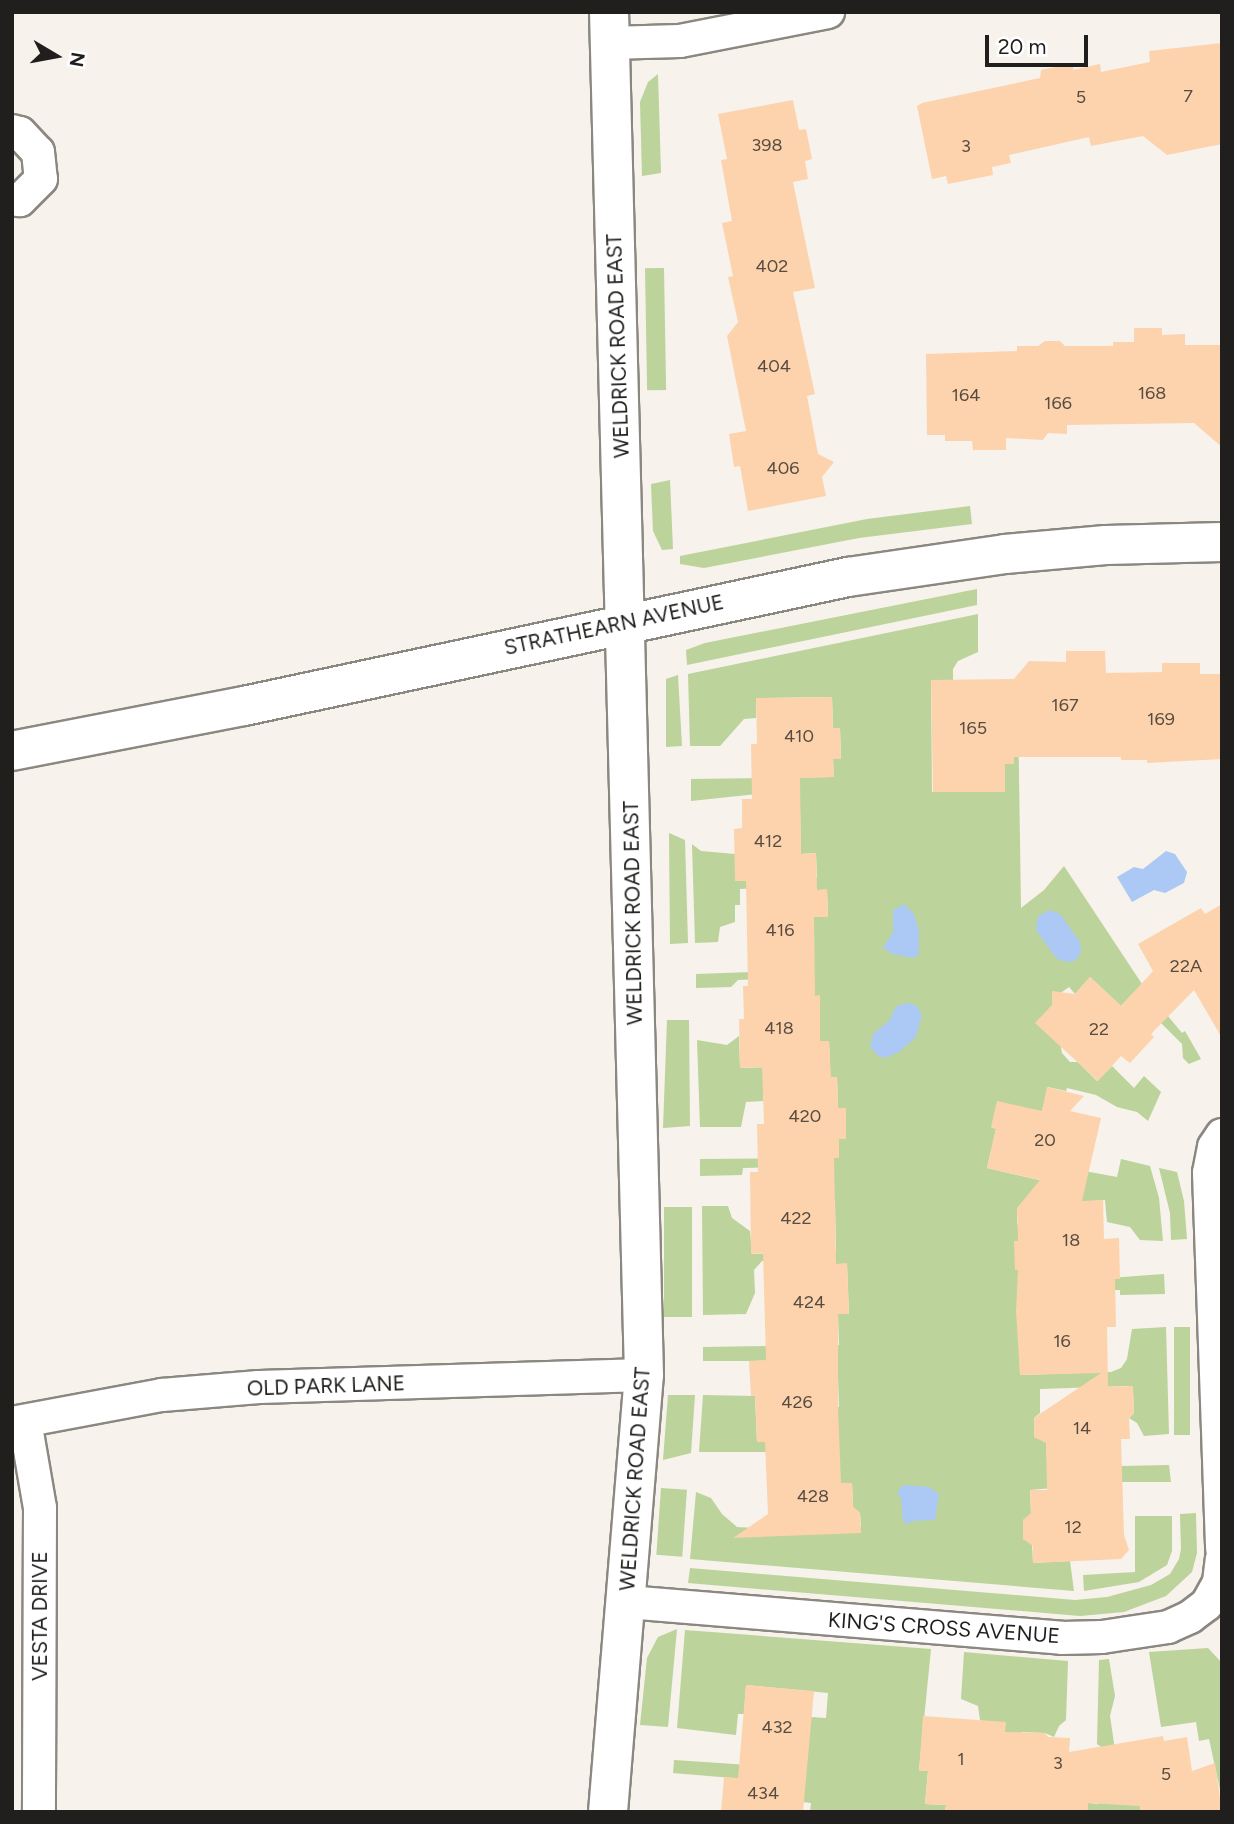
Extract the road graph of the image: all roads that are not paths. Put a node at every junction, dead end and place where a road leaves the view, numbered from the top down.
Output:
1 (828, 12) edge
2 (609, 27) edge
3 (12, 131) edge
4 (12, 200) edge
5 (1222, 542) edge
6 (626, 622) junction
7 (12, 751) edge
8 (1222, 1135) edge
9 (643, 1376) junction
10 (18, 1422) edge
11 (1222, 1549) edge
12 (1222, 1559) edge
13 (626, 1602) junction
14 (39, 1812) edge
15 (608, 1812) edge

1 - 2 street
2 - 6 street, WELDRICK ROAD EAST
3 - 4 street
5 - 6 street, STRATHEARN AVENUE
6 - 7 street, STRATHEARN AVENUE
6 - 9 street, WELDRICK ROAD EAST
8 - 11 street
9 - 10 street, OLD PARK LANE
9 - 13 street, WELDRICK ROAD EAST
10 - 14 street, VESTA DRIVE
12 - 13 street, KING'S CROSS AVENUE
13 - 15 street, WELDRICK ROAD EAST

